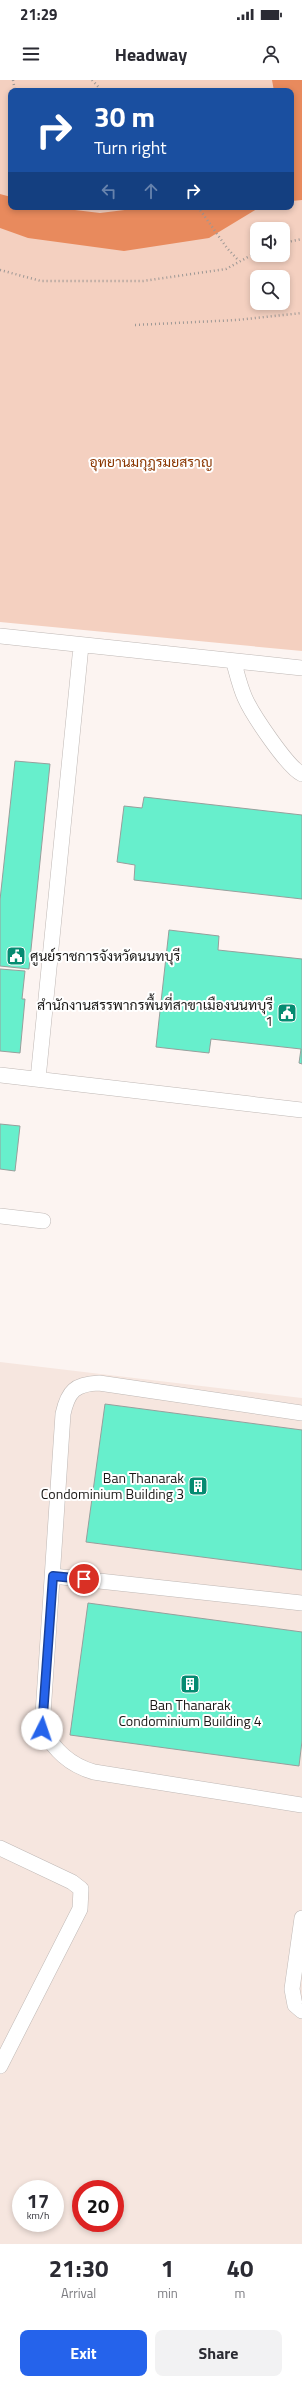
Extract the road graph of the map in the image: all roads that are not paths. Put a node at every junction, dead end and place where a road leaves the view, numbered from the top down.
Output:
1 (0, 636) edge
2 (82, 646) junction
3 (234, 663) junction
4 (302, 668) edge
5 (302, 774) edge
6 (0, 1075) edge
7 (38, 1079) junction
8 (302, 1110) edge
9 (0, 1216) edge
10 (43, 1221) dead end
11 (302, 1413) edge
12 (53, 1576) junction
13 (302, 1603) edge
14 (302, 1805) edge
15 (0, 1848) edge
16 (302, 1918) edge
17 (302, 2011) edge
18 (0, 2066) edge

1 - 2 lane
2 - 3 lane
2 - 7 lane
3 - 4 lane
3 - 5 lane
6 - 7 lane
7 - 8 lane
9 - 10 lane
11 - 12 lane
12 - 13 lane
12 - 14 lane
15 - 18 lane
16 - 17 lane

